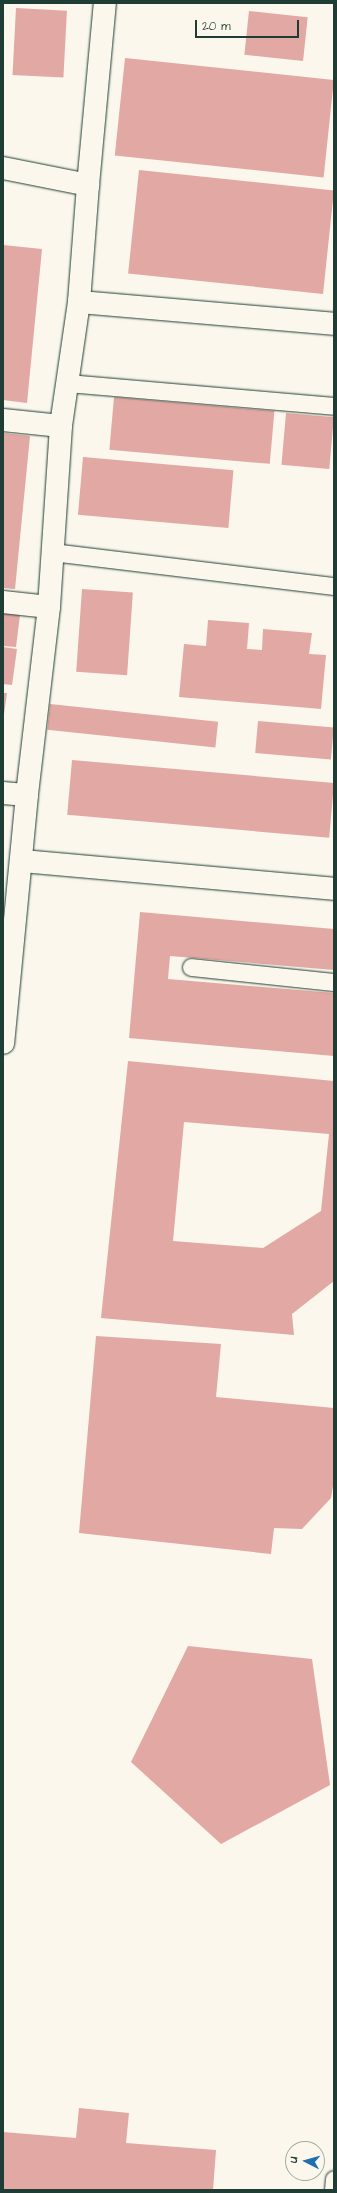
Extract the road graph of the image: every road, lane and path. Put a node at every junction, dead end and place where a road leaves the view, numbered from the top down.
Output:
1 (105, 3) edge
2 (3, 168) edge
3 (88, 184) junction
4 (79, 302) junction
5 (334, 324) edge
6 (67, 383) junction
7 (334, 406) edge
8 (3, 420) edge
9 (61, 426) junction
10 (52, 552) junction
11 (334, 586) edge
12 (3, 602) edge
13 (50, 607) junction
14 (3, 793) edge
15 (27, 795) junction
16 (22, 861) junction
17 (334, 889) edge
18 (191, 967) dead end
19 (334, 982) edge
20 (3, 1043) edge
21 (334, 2180) edge
22 (333, 2190) edge

1 - 3 street
2 - 3 street
3 - 4 street
4 - 5 street
4 - 6 street
6 - 7 lane
6 - 9 street
8 - 9 street
9 - 10 street
10 - 11 lane
10 - 13 street
12 - 13 street
13 - 15 street
14 - 15 street
15 - 16 street
16 - 17 street
16 - 20 street
18 - 19 lane
21 - 22 lane

